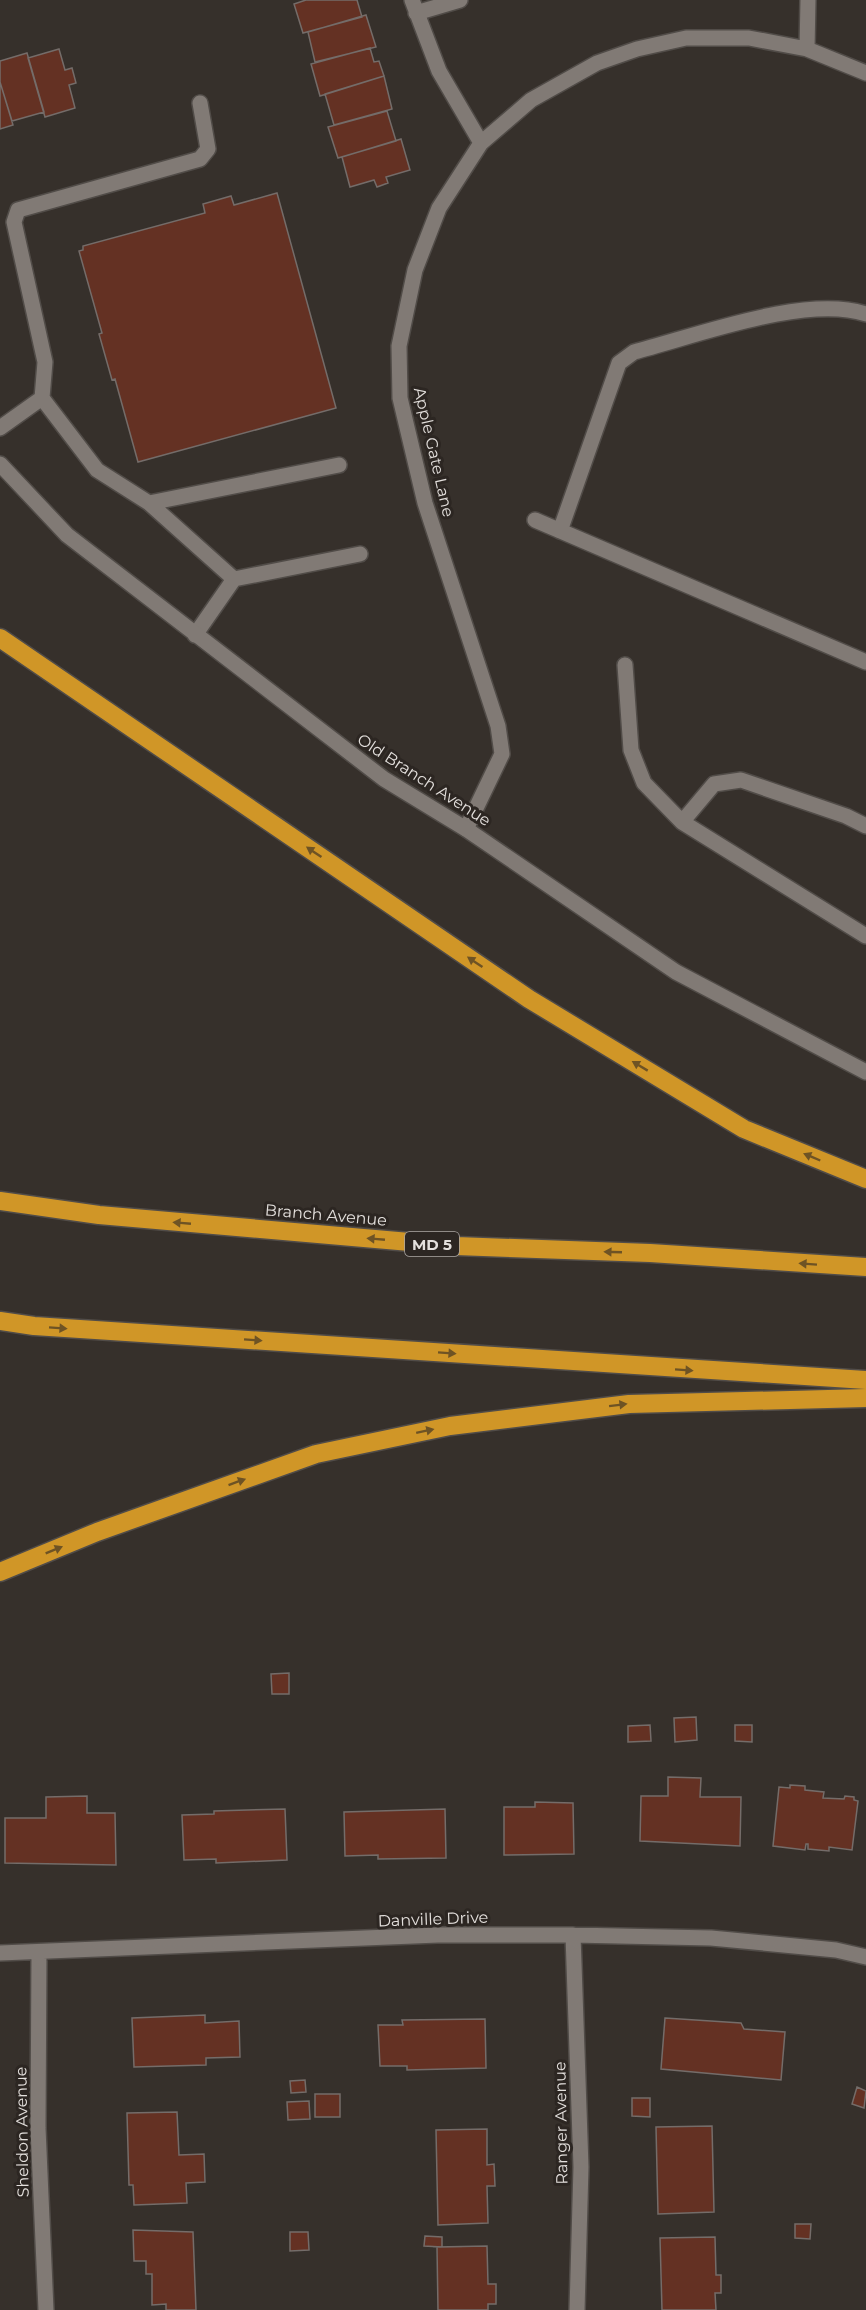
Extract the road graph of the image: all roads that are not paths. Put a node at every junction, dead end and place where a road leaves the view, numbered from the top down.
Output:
1 (460, 0) edge
2 (808, 0) edge
3 (414, 6) edge
4 (807, 49) junction
5 (866, 73) edge
6 (200, 103) dead end
7 (481, 143) junction
8 (866, 314) edge
9 (42, 398) junction
10 (0, 428) edge
11 (0, 464) edge
12 (339, 465) dead end
13 (149, 503) junction
14 (535, 520) dead end
15 (560, 531) junction
16 (360, 554) dead end
17 (234, 579) junction
18 (195, 634) junction
19 (0, 638) edge
20 (866, 662) edge
21 (625, 664) dead end
22 (682, 822) junction
23 (866, 826) edge
24 (466, 829) junction
25 (866, 936) edge
26 (866, 1072) edge
27 (866, 1179) edge
28 (0, 1201) edge
29 (866, 1267) edge
30 (0, 1321) edge
31 (866, 1380) edge
32 (866, 1398) edge
33 (0, 1572) edge
34 (573, 1935) junction
35 (0, 1953) edge
36 (39, 1954) junction
37 (866, 1957) edge
38 (46, 2310) edge
39 (577, 2310) edge

1 - 3 street
2 - 4 street
3 - 7 street
4 - 5 street, Apple Gate Lane
4 - 7 street, Apple Gate Lane
6 - 9 street
7 - 24 street, Apple Gate Lane
8 - 15 street
9 - 10 street
9 - 13 street
11 - 18 street, Old Branch Avenue
12 - 13 street
13 - 17 street
14 - 15 street
15 - 20 street
16 - 17 street
17 - 18 street
18 - 24 street, Old Branch Avenue
27 -> 19 highway
21 - 22 street
22 - 23 street
22 - 25 street
24 - 26 street, Old Branch Avenue
29 -> 28 highway, Branch Avenue / MD 5
30 -> 31 highway
33 -> 32 highway
34 - 36 street, Danville Drive
34 - 37 street, Danville Drive
34 - 39 street, Ranger Avenue
35 - 36 street, Danville Drive
36 - 38 street, Sheldon Avenue

